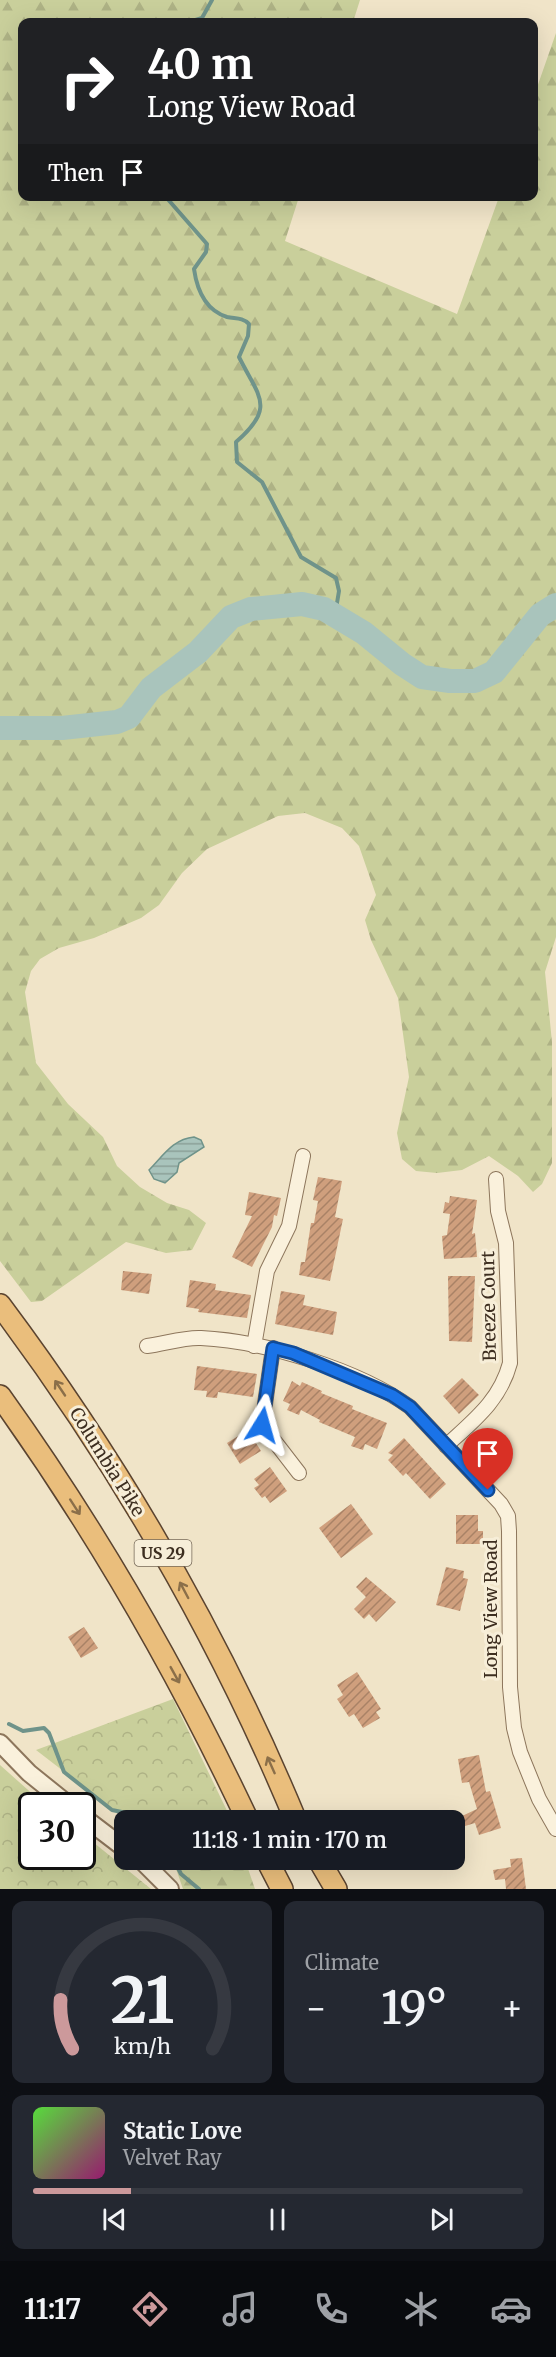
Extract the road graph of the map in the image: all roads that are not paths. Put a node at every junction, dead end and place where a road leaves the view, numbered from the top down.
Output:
1 (303, 1156) dead end
2 (496, 1179) dead end
3 (0, 1305) edge
4 (147, 1346) dead end
5 (254, 1346) junction
6 (273, 1348) junction
7 (0, 1396) edge
8 (446, 1446) junction
9 (299, 1473) dead end
10 (0, 1743) edge
11 (53, 1792) edge
12 (243, 1810) edge
13 (291, 1810) edge
14 (96, 1827) edge
15 (556, 1829) edge
16 (114, 1840) edge
17 (151, 1870) edge
18 (269, 1870) edge
19 (272, 1870) edge
20 (316, 1870) edge
21 (325, 1870) edge
22 (170, 1889) edge
23 (276, 1889) edge
24 (282, 1889) edge
25 (324, 1889) edge
26 (336, 1889) edge

1 - 5 street
2 - 8 street, Breeze Court
13 -> 3 highway, Columbia Pike / US 29
4 - 5 street, Long View Road
5 - 6 street, Long View Road
6 - 8 street, Long View Road
6 - 9 street
7 -> 12 highway, US 29
8 - 15 street, Long View Road
10 - 11 street
14 - 16 street
17 - 22 street
18 - 23 highway
19 - 24 highway
20 - 25 highway
21 - 26 highway

